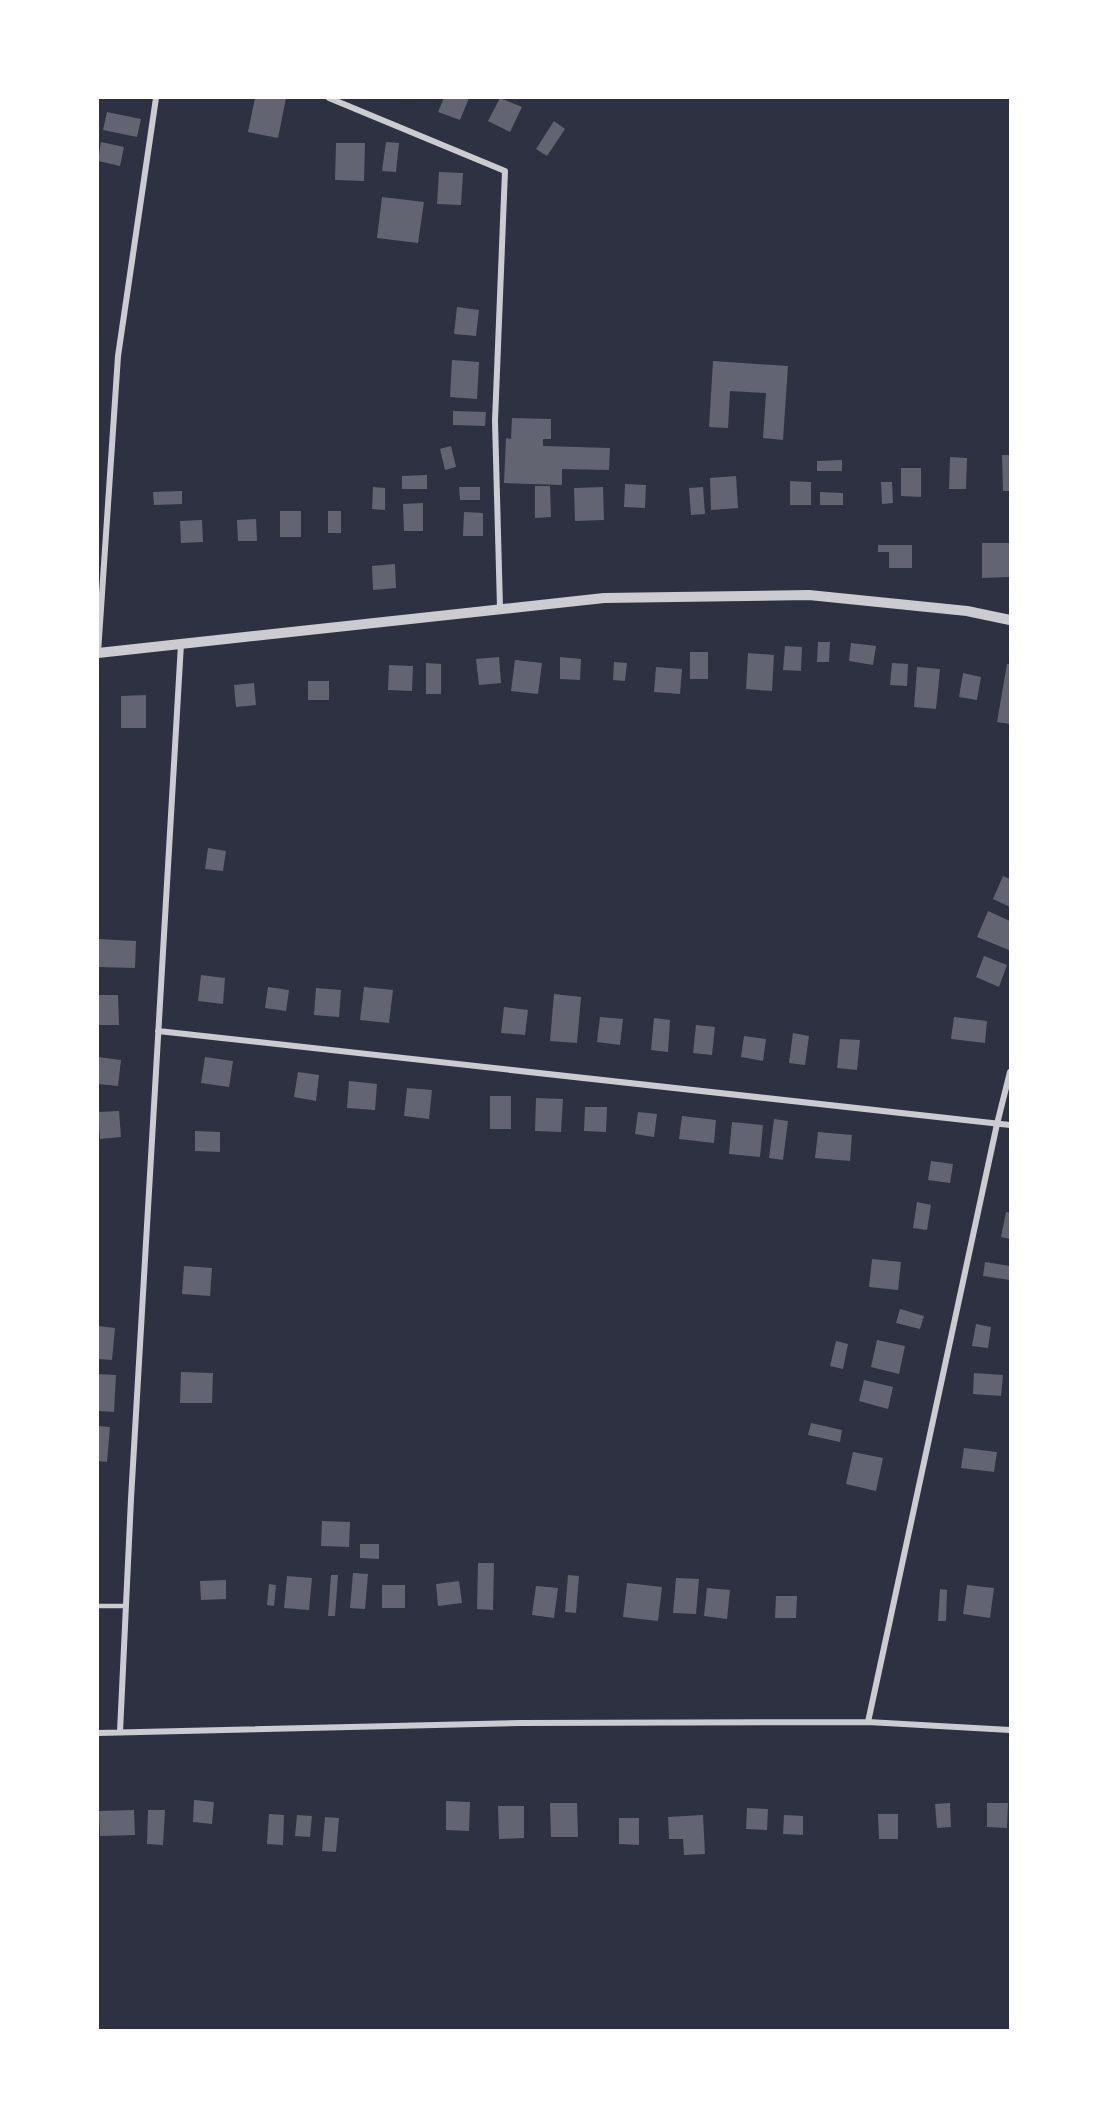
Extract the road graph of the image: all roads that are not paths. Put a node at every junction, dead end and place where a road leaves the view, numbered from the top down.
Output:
1 (156, 98) edge
2 (329, 98) edge
3 (500, 608) junction
4 (1011, 620) edge
5 (181, 644) junction
6 (98, 653) edge
7 (158, 1031) junction
8 (1011, 1072) edge
9 (997, 1124) junction
10 (1011, 1125) edge
11 (98, 1606) edge
12 (126, 1606) junction
13 (868, 1722) junction
14 (1011, 1730) edge
15 (120, 1732) junction
16 (98, 1733) edge

1 - 6 street
2 - 3 street
3 - 4 street
3 - 5 street
5 - 6 street
5 - 7 street
7 - 9 street
7 - 12 street
8 - 9 street
9 - 10 street
9 - 13 street
11 - 12 lane
12 - 15 street
13 - 14 street
13 - 15 street
15 - 16 street

